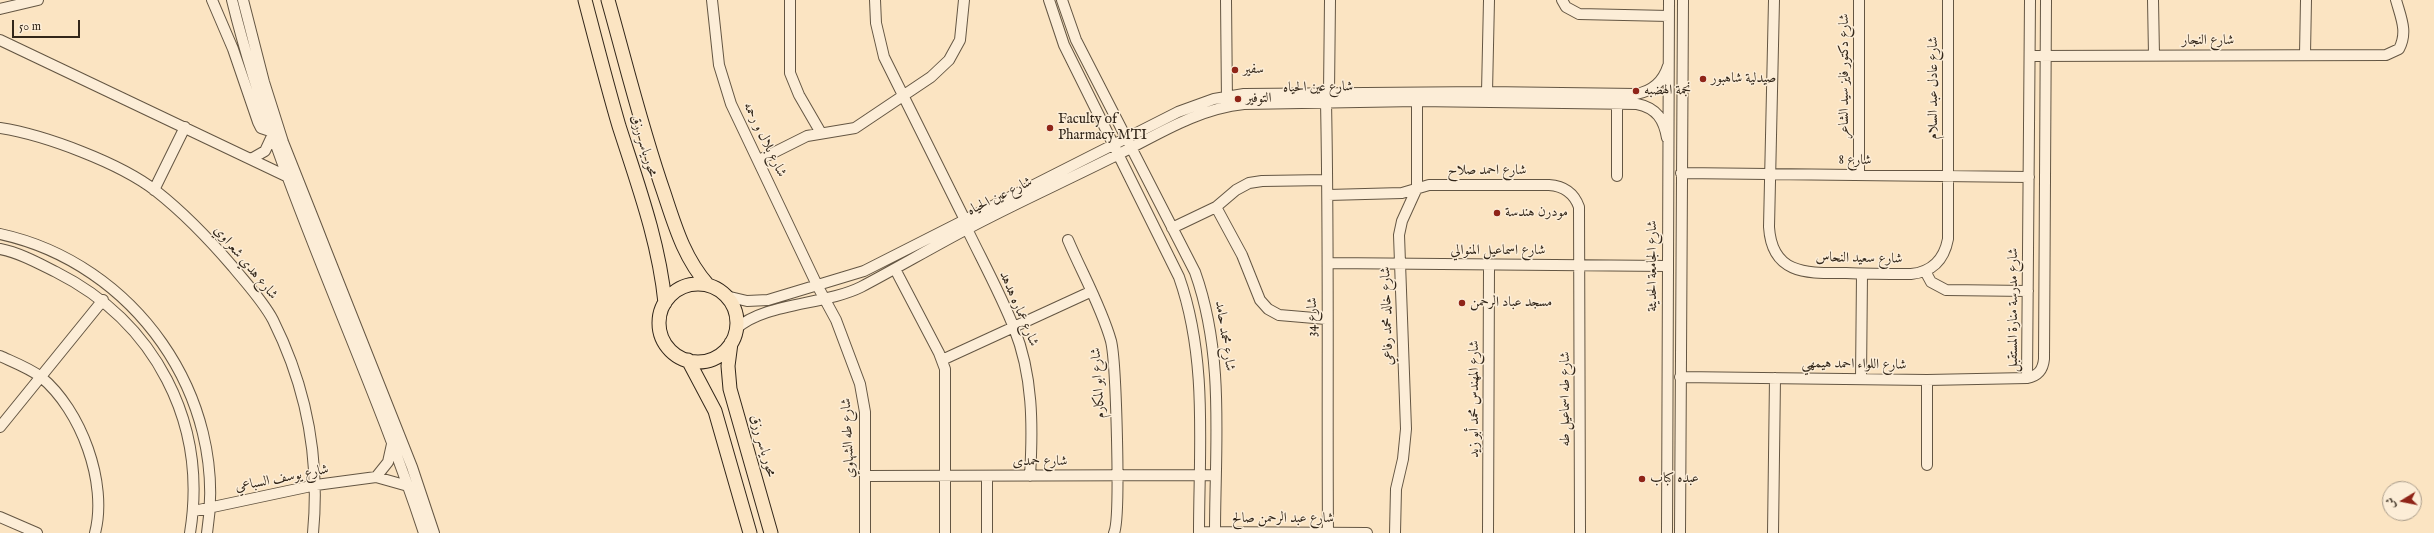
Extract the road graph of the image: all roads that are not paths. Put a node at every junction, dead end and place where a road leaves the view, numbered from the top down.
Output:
1 (38, 0) edge
2 (212, 0) edge
3 (232, 0) edge
4 (243, 0) edge
5 (585, 0) edge
6 (608, 0) edge
7 (712, 0) edge
8 (790, 0) edge
9 (875, 0) edge
10 (964, 0) edge
11 (1049, 0) edge
12 (1062, 0) edge
13 (1226, 0) edge
14 (1330, 0) edge
15 (1489, 0) edge
16 (1562, 0) edge
17 (1669, 0) edge
18 (1684, 0) edge
19 (1774, 0) edge
20 (1859, 0) edge
21 (1948, 0) edge
22 (2030, 0) edge
23 (2046, 0) edge
24 (2153, 0) edge
25 (2306, 0) edge
26 (2396, 0) edge
27 (0, 9) edge
28 (1669, 16) junction
29 (1071, 30) junction
30 (1060, 36) junction
31 (0, 40) edge
32 (244, 46) junction
33 (233, 49) junction
34 (2305, 54) junction
35 (2154, 55) junction
36 (2030, 56) junction
37 (2046, 56) junction
38 (1668, 66) junction
39 (1329, 92) junction
40 (1487, 92) junction
41 (903, 97) junction
42 (1227, 101) junction
43 (1418, 101) junction
44 (1326, 102) junction
45 (1617, 103) junction
46 (185, 127) junction
47 (0, 128) edge
48 (821, 133) junction
49 (271, 134) junction
50 (1126, 138) junction
51 (1667, 138) junction
52 (1114, 144) junction
53 (1131, 148) junction
54 (1119, 154) junction
55 (251, 160) junction
56 (759, 160) junction
57 (1681, 173) junction
58 (1771, 174) junction
59 (1859, 175) junction
60 (286, 176) junction
61 (1617, 176) dead end
62 (1948, 176) junction
63 (2029, 177) junction
64 (1327, 180) junction
65 (1417, 188) junction
66 (154, 190) junction
67 (1328, 195) junction
68 (1216, 207) junction
69 (966, 224) junction
70 (1172, 228) junction
71 (0, 234) edge
72 (1068, 240) dead end
73 (0, 249) edge
74 (1329, 263) junction
75 (1401, 264) junction
76 (1489, 265) junction
77 (1580, 266) junction
78 (1667, 266) junction
79 (895, 269) junction
80 (1925, 271) junction
81 (1862, 274) junction
82 (708, 285) junction
83 (817, 285) junction
84 (2028, 291) junction
85 (1090, 292) junction
86 (726, 296) junction
87 (1667, 299) junction
88 (1681, 299) junction
89 (103, 300) junction
90 (825, 300) junction
91 (665, 303) junction
92 (1326, 319) junction
93 (1014, 328) junction
94 (736, 329) junction
95 (731, 342) junction
96 (0, 356) edge
97 (688, 360) junction
98 (942, 360) junction
99 (41, 377) junction
100 (1680, 377) junction
101 (1775, 378) junction
102 (2027, 378) junction
103 (1861, 379) junction
104 (1927, 380) junction
105 (196, 405) junction
106 (182, 412) junction
107 (0, 427) edge
108 (392, 444) junction
109 (1927, 465) dead end
110 (1117, 475) junction
111 (1199, 475) junction
112 (1215, 475) junction
113 (865, 476) junction
114 (946, 476) junction
115 (986, 476) junction
116 (1030, 476) junction
117 (376, 477) junction
118 (316, 485) junction
119 (408, 486) junction
120 (211, 508) junction
121 (194, 511) junction
122 (0, 517) edge
123 (37, 533) edge
124 (95, 533) edge
125 (190, 533) edge
126 (207, 533) edge
127 (313, 533) edge
128 (424, 533) edge
129 (434, 533) edge
130 (750, 533) edge
131 (771, 533) edge
132 (865, 533) edge
133 (945, 533) edge
134 (987, 533) edge
135 (1114, 533) edge
136 (1199, 533) edge
137 (1214, 533) edge
138 (1328, 533) edge
139 (1367, 533) edge
140 (1395, 533) edge
141 (1488, 533) edge
142 (1580, 533) edge
143 (1667, 533) edge
144 (1680, 533) edge
145 (1773, 533) edge

1 - 27 street
2 - 33 street
3 - 32 street
4 - 129 street
5 - 91 main road, محور ياسر رزق
6 - 82 main road, محور ياسر رزق
7 - 56 street, شارع بلال و رحمه
8 - 48 street
9 - 41 street, شارع عماره هدهد
10 - 41 street
11 - 30 street, شارع محمد حامد
12 - 29 street, شارع محمد حامد
13 - 42 street
14 - 39 street
15 - 40 street
16 - 28 street
17 - 28 street, شارع الجامعة الحديثة
18 - 57 street, شارع الجامعة الحديثة
19 - 58 street, شارع سعيد النحاس
20 - 59 street, شارع دكتور فايز سيد الشاعر
21 - 62 street, شارع عادل عبد السلام
22 - 36 street, شارع مدرسة منارة المستقبل
23 - 37 street, شارع مدرسة منارة المستقبل
24 - 35 street
25 - 34 street
26 - 34 street, شارع النجار
28 - 38 street, شارع الجامعة الحديثة
29 - 30 street
29 - 50 street, شارع محمد حامد
30 - 52 street, شارع محمد حامد
31 - 46 street
32 - 33 street
32 - 49 street
33 - 49 street
34 - 35 street, شارع النجار
35 - 37 street, شارع النجار
36 - 37 street, شارع النجار
36 - 63 street, شارع مدرسة منارة المستقبل
37 - 102 street, شارع مدرسة منارة المستقبل
38 - 40 street, شارع عين الحياه
38 - 51 street, شارع الجامعة الحديثة
39 - 40 street, شارع عين الحياه
39 - 42 street, شارع عين الحياه
41 - 48 street
41 - 69 street, شارع عماره هدهد
42 - 44 street, شارع عين الحياه
42 - 50 street, شارع عين الحياه
42 - 53 street, شارع عين الحياه
43 - 44 street, شارع عين الحياه
43 - 45 street, شارع عين الحياه
43 - 65 street, شارع خالد محمد رفاعي
44 - 64 street, شارع 34
45 - 51 street, شارع عين الحياه
45 - 61 street
46 - 55 street
46 - 66 street
47 - 66 street, شارع هدي شعراوي
48 - 56 street
49 - 55 street
49 - 60 street
50 - 52 street, شارع عين الحياه
50 - 53 street, شارع محمد حامد
51 - 78 street, شارع الجامعة الحديثة
52 - 54 street, شارع محمد حامد
52 - 69 street, شارع عين الحياه
53 - 54 street, شارع عين الحياه
53 - 70 street, شارع محمد حامد
54 - 69 street, شارع عين الحياه
54 - 111 street, شارع محمد حامد
55 - 60 street
56 - 83 street, شارع بلال و رحمه
57 - 58 street, شارع 8
57 - 88 street, شارع الجامعة الحديثة
58 - 59 street, شارع 8
58 - 81 street, شارع سعيد النحاس
59 - 62 street, شارع 8
60 - 108 street
62 - 63 street, شارع 8
62 - 80 street
63 - 84 street, شارع مدرسة منارة المستقبل
64 - 67 street, شارع 34
64 - 68 street
65 - 67 street, شارع احمد صلاح
65 - 75 street, شارع خالد محمد رفاعي
65 - 77 street, شارع احمد صلاح
66 - 118 street, شارع هدي شعراوي
67 - 74 street, شارع 34
68 - 70 street
68 - 92 street
69 - 79 street, شارع عين الحياه
69 - 83 street, شارع عين الحياه
69 - 93 street, شارع عماره هدهد
70 - 112 street, شارع محمد حامد
71 - 105 street
72 - 85 street, شارع ابو المكارم
73 - 89 street
74 - 75 street, شارع اسماعيل المنوالي
74 - 92 street, شارع 34
75 - 76 street, شارع اسماعيل المنوالي
75 - 140 street, شارع خالد محمد رفاعي
76 - 77 street, شارع اسماعيل المنوالي
76 - 141 street, شارع المهندس محمد أبو زيد
77 - 78 street, شارع اسماعيل المنوالي
77 - 142 street, شارع طه اسماعيل طه
78 - 87 street, شارع الجامعة الحديثة
79 - 90 street, شارع عين الحياه
79 - 98 street
80 - 81 street, شارع سعيد النحاس
80 - 84 street
81 - 103 street
82 - 86 main road
82 - 91 main road
83 - 86 street, شارع عين الحياه
83 - 90 street, شارع بلال و رحمه
84 - 102 street, شارع مدرسة منارة المستقبل
85 - 93 street
85 - 110 street, شارع ابو المكارم
86 - 94 main road
87 - 88 street
87 - 143 street, شارع الجامعة الحديثة
88 - 100 street, شارع الجامعة الحديثة
89 - 99 street
89 - 106 street
90 - 94 street, شارع عين الحياه
90 - 113 street, شارع طه الشهاوي
91 - 97 main road
92 - 138 street, شارع 34
93 - 98 street
93 - 116 street, شارع عماره هدهد
94 - 95 main road
95 - 97 main road
95 - 131 main road, محور ياسر رزق
96 - 99 street
97 - 130 main road
98 - 114 street
99 - 107 street
99 - 124 street
100 - 101 street, شارع اللواء احمد هيمهي
100 - 144 street, شارع الجامعة الحديثة
101 - 103 street, شارع اللواء احمد هيمهي
101 - 145 street
102 - 104 street, شارع اللواء احمد هيمهي
103 - 104 street, شارع اللواء احمد هيمهي
104 - 109 street
105 - 106 street
105 - 120 street
106 - 121 street
108 - 117 street
108 - 119 street
110 - 111 street, شارع حمدى
110 - 116 street, شارع حمدى
110 - 135 street, شارع ابو المكارم
111 - 112 street, شارع حمدى
111 - 136 street, شارع محمد حامد
112 - 137 street, شارع محمد حامد
113 - 114 street, شارع حمدى
113 - 132 street, شارع طه الشهاوي
114 - 115 street, شارع حمدى
114 - 133 street
115 - 116 street, شارع حمدى
115 - 134 street
117 - 118 street, شارع يوسف السباعي
117 - 119 street, شارع يوسف السباعي
118 - 120 street, شارع يوسف السباعي
118 - 127 street, شارع هدي شعراوي
119 - 128 street
120 - 121 street, شارع يوسف السباعي
120 - 126 street
121 - 125 street
122 - 123 street
136 - 137 street, شارع عبد الرحمن صالح
137 - 138 street, شارع عبد الرحمن صالح
138 - 139 street, شارع عبد الرحمن صالح

